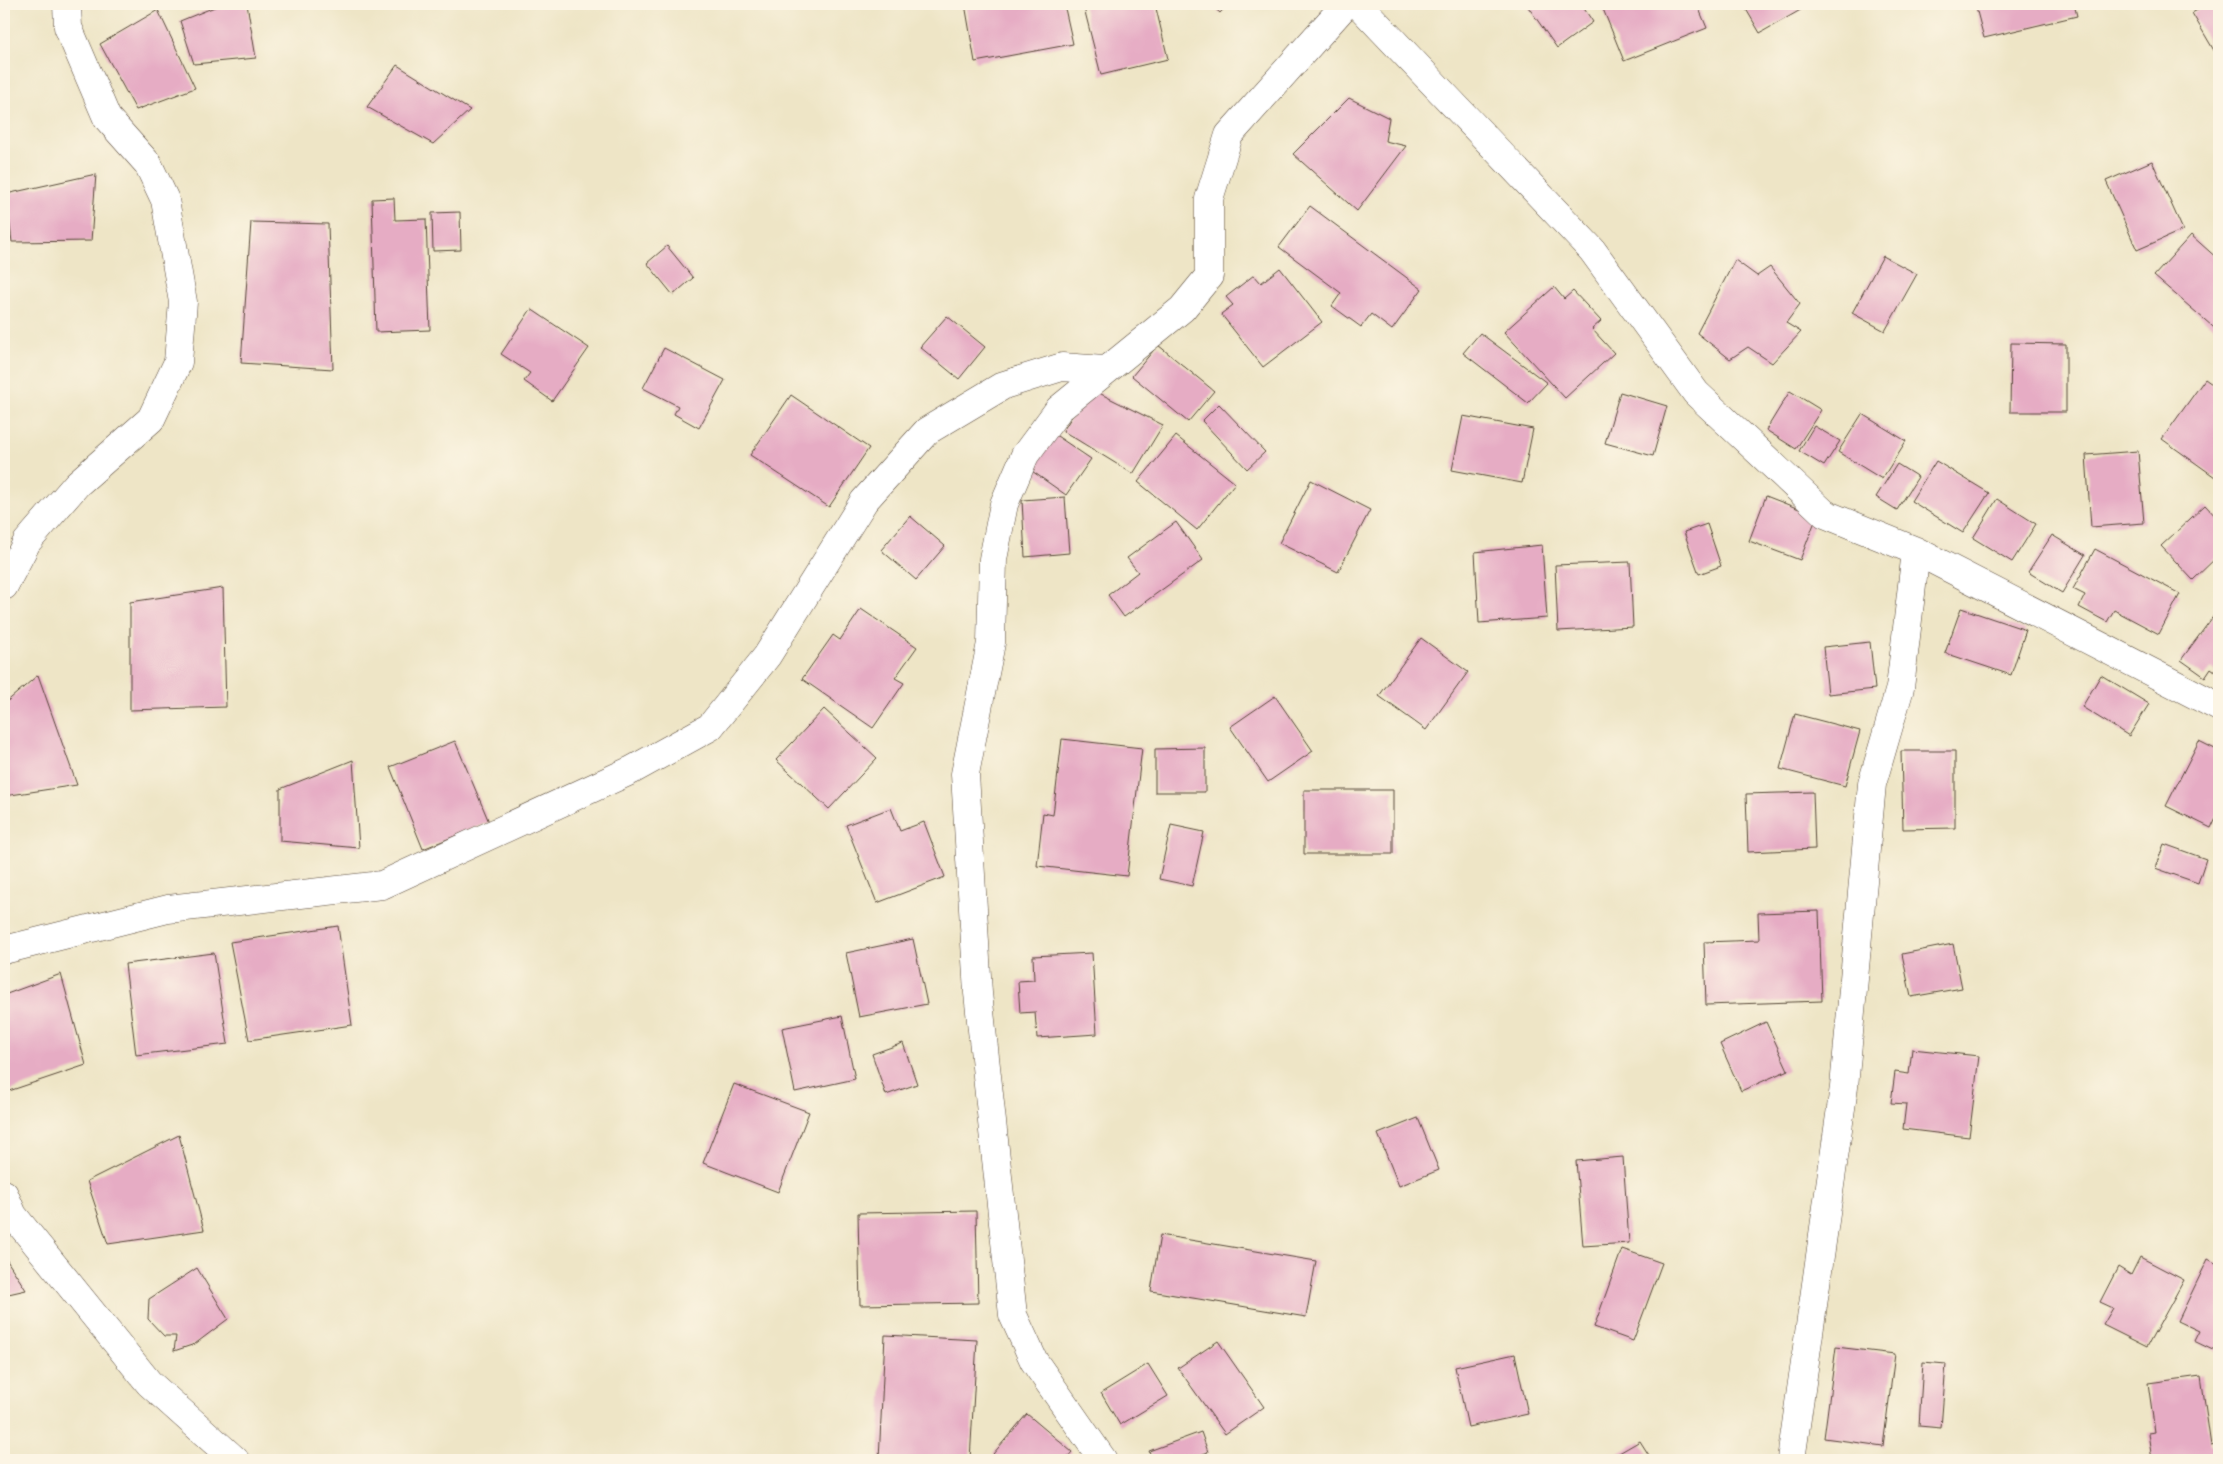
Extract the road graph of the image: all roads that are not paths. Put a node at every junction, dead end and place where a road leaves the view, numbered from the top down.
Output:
1 (68, 4) edge
2 (1346, 4) edge
3 (1358, 4) edge
4 (1104, 370) junction
5 (1916, 551) junction
6 (4, 586) edge
7 (2219, 707) edge
8 (4, 950) edge
9 (4, 1194) edge
10 (235, 1460) edge
11 (1103, 1460) edge
12 (1791, 1460) edge

1 - 6 street
2 - 4 street
3 - 5 street
4 - 8 street
4 - 11 street
5 - 7 street
5 - 12 street
9 - 10 street

